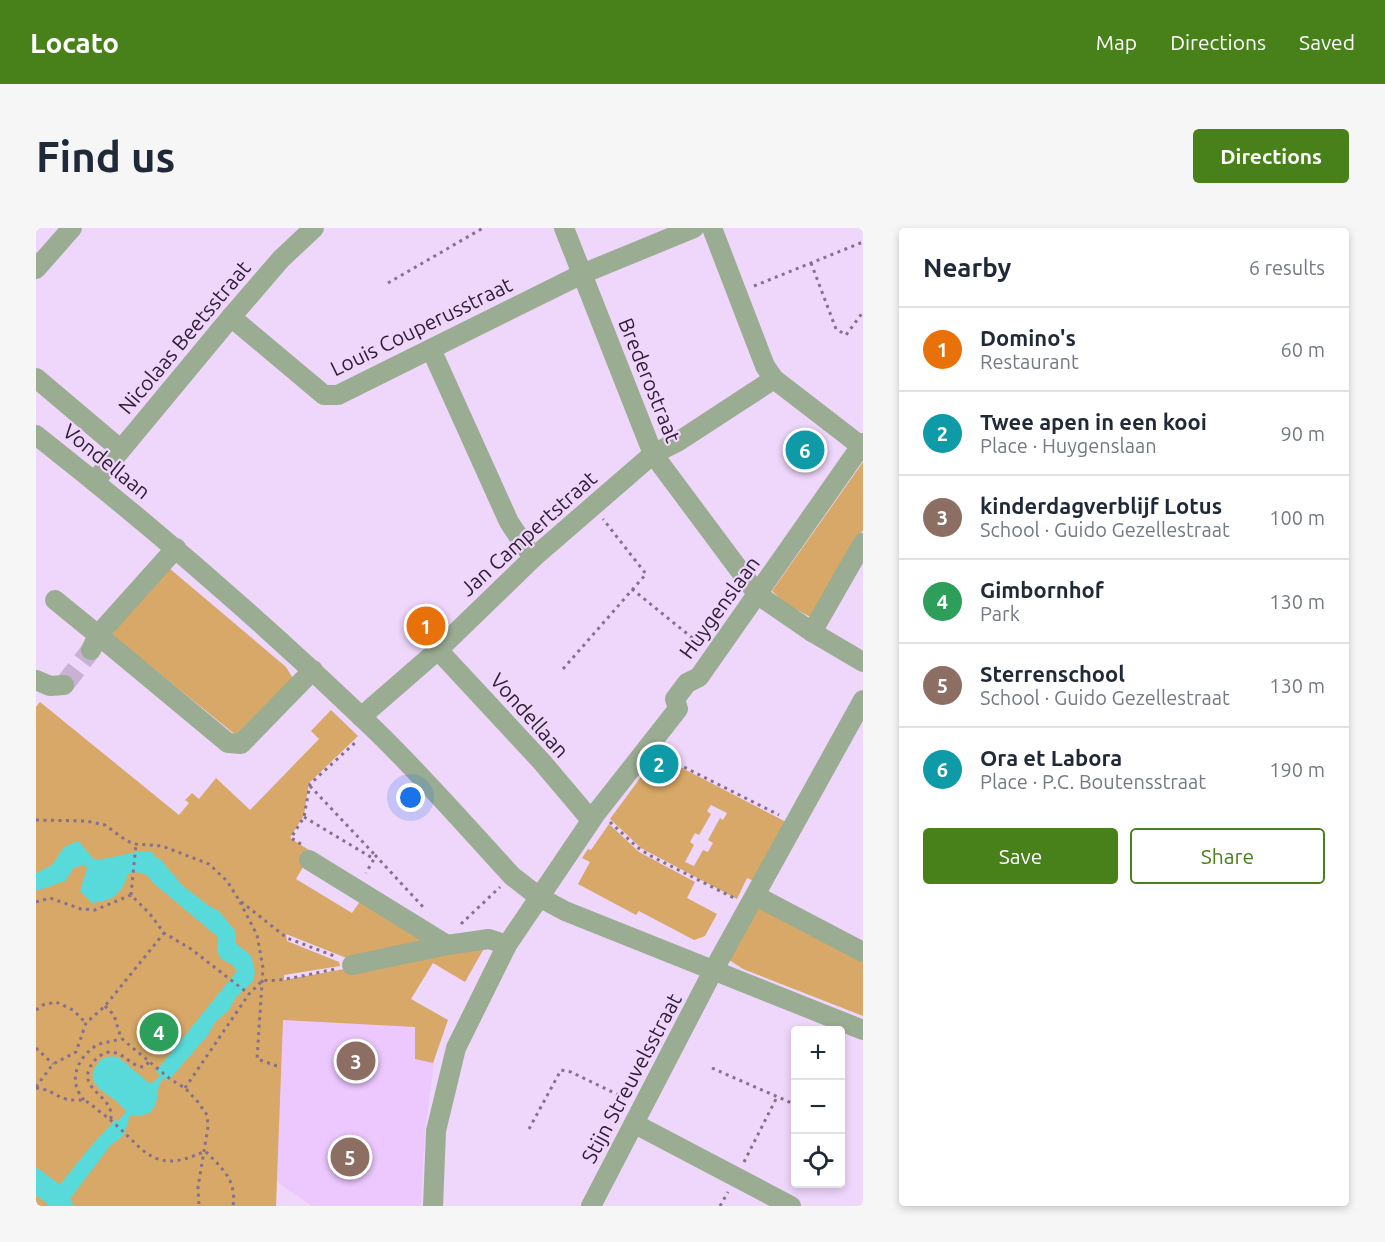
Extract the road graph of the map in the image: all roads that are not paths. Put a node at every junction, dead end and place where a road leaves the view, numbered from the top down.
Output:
1 (72, 228) edge
2 (314, 228) edge
3 (564, 228) edge
4 (694, 228) edge
5 (712, 228) edge
6 (36, 269) edge
7 (582, 274) junction
8 (231, 317) junction
9 (431, 349) junction
10 (36, 378) edge
11 (774, 379) junction
12 (36, 435) edge
13 (862, 444) edge
14 (120, 449) junction
15 (653, 453) junction
16 (95, 481) junction
17 (863, 543) edge
18 (176, 548) junction
19 (533, 558) junction
20 (758, 595) junction
21 (55, 600) dead end
22 (812, 632) junction
23 (94, 643) junction
24 (438, 650) junction
25 (863, 662) edge
26 (313, 670) junction
27 (36, 681) edge
28 (64, 685) dead end
29 (863, 700) edge
30 (367, 722) junction
31 (594, 816) junction
32 (309, 860) road end
33 (539, 897) junction
34 (753, 901) junction
35 (447, 945) junction
36 (507, 945) junction
37 (863, 952) edge
38 (352, 965) road end
39 (714, 972) junction
40 (863, 1030) edge
41 (639, 1116) junction
42 (433, 1206) edge
43 (591, 1206) edge
44 (791, 1206) edge

1 - 6 street
2 - 8 street, Nicolaas Beetsstraat
3 - 7 street, Brederostraat
4 - 7 street, Louis Couperusstraat
5 - 11 street
7 - 9 street, Louis Couperusstraat
7 - 15 street, Brederostraat
8 - 9 street, Louis Couperusstraat
8 - 14 street, Nicolaas Beetsstraat
9 - 19 street
10 - 14 street, Vondellaan
11 - 13 street
11 - 15 street, Jan Campertstraat
12 - 16 street, Vondellaan
13 - 20 street, Huygenslaan
14 - 16 street, Nicolaas Beetsstraat
15 - 19 street, Jan Campertstraat
15 - 20 street, Brederostraat
16 - 18 street, Vondellaan
17 - 22 street
18 - 23 street
18 - 26 street, Vondellaan
19 - 24 street, Jan Campertstraat
20 - 22 street, Brederostraat
20 - 31 street, Huygenslaan
21 - 23 street
22 - 25 street, Brederostraat
23 - 26 street
24 - 30 street
24 - 31 street, Vondellaan
26 - 30 street, Vondellaan
27 - 28 street
29 - 34 street
30 - 33 street, Vondellaan
31 - 33 street
32 - 35 street
33 - 36 street
33 - 39 street, Vondellaan
34 - 37 street
34 - 39 street
35 - 36 street
35 - 38 street
36 - 42 street
39 - 40 street, Vondellaan
39 - 41 street, Stijn Streuvelsstraat
41 - 43 street, Stijn Streuvelsstraat
41 - 44 street

